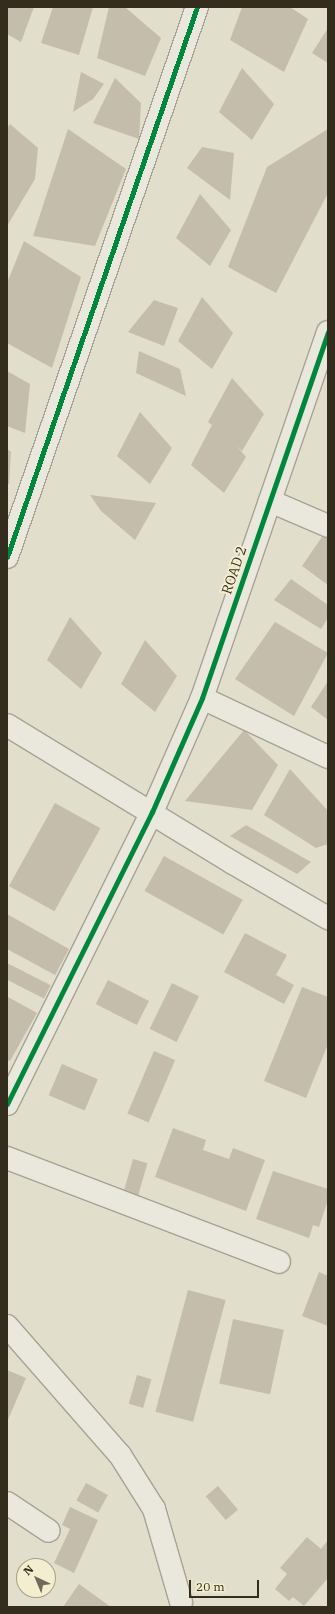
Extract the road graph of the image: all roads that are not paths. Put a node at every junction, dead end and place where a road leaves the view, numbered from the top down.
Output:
1 (196, 7) edge
2 (328, 332) edge
3 (270, 501) junction
4 (328, 526) edge
5 (7, 557) edge
6 (202, 698) junction
7 (7, 725) edge
8 (328, 757) edge
9 (152, 812) junction
10 (328, 918) edge
11 (14, 1073) edge
12 (7, 1104) edge
13 (7, 1158) edge
14 (279, 1262) dead end
15 (7, 1326) edge
16 (7, 1503) edge
17 (49, 1531) dead end
18 (180, 1602) dead end

1 - 5 street
2 - 3 street, ROAD 2
3 - 4 street
3 - 6 street, ROAD 2
6 - 8 street
6 - 9 street, ROAD 2
7 - 9 street
9 - 10 street
9 - 11 street, ROAD 2
11 - 12 street, ROAD 2
13 - 14 street
15 - 18 street
16 - 17 street

